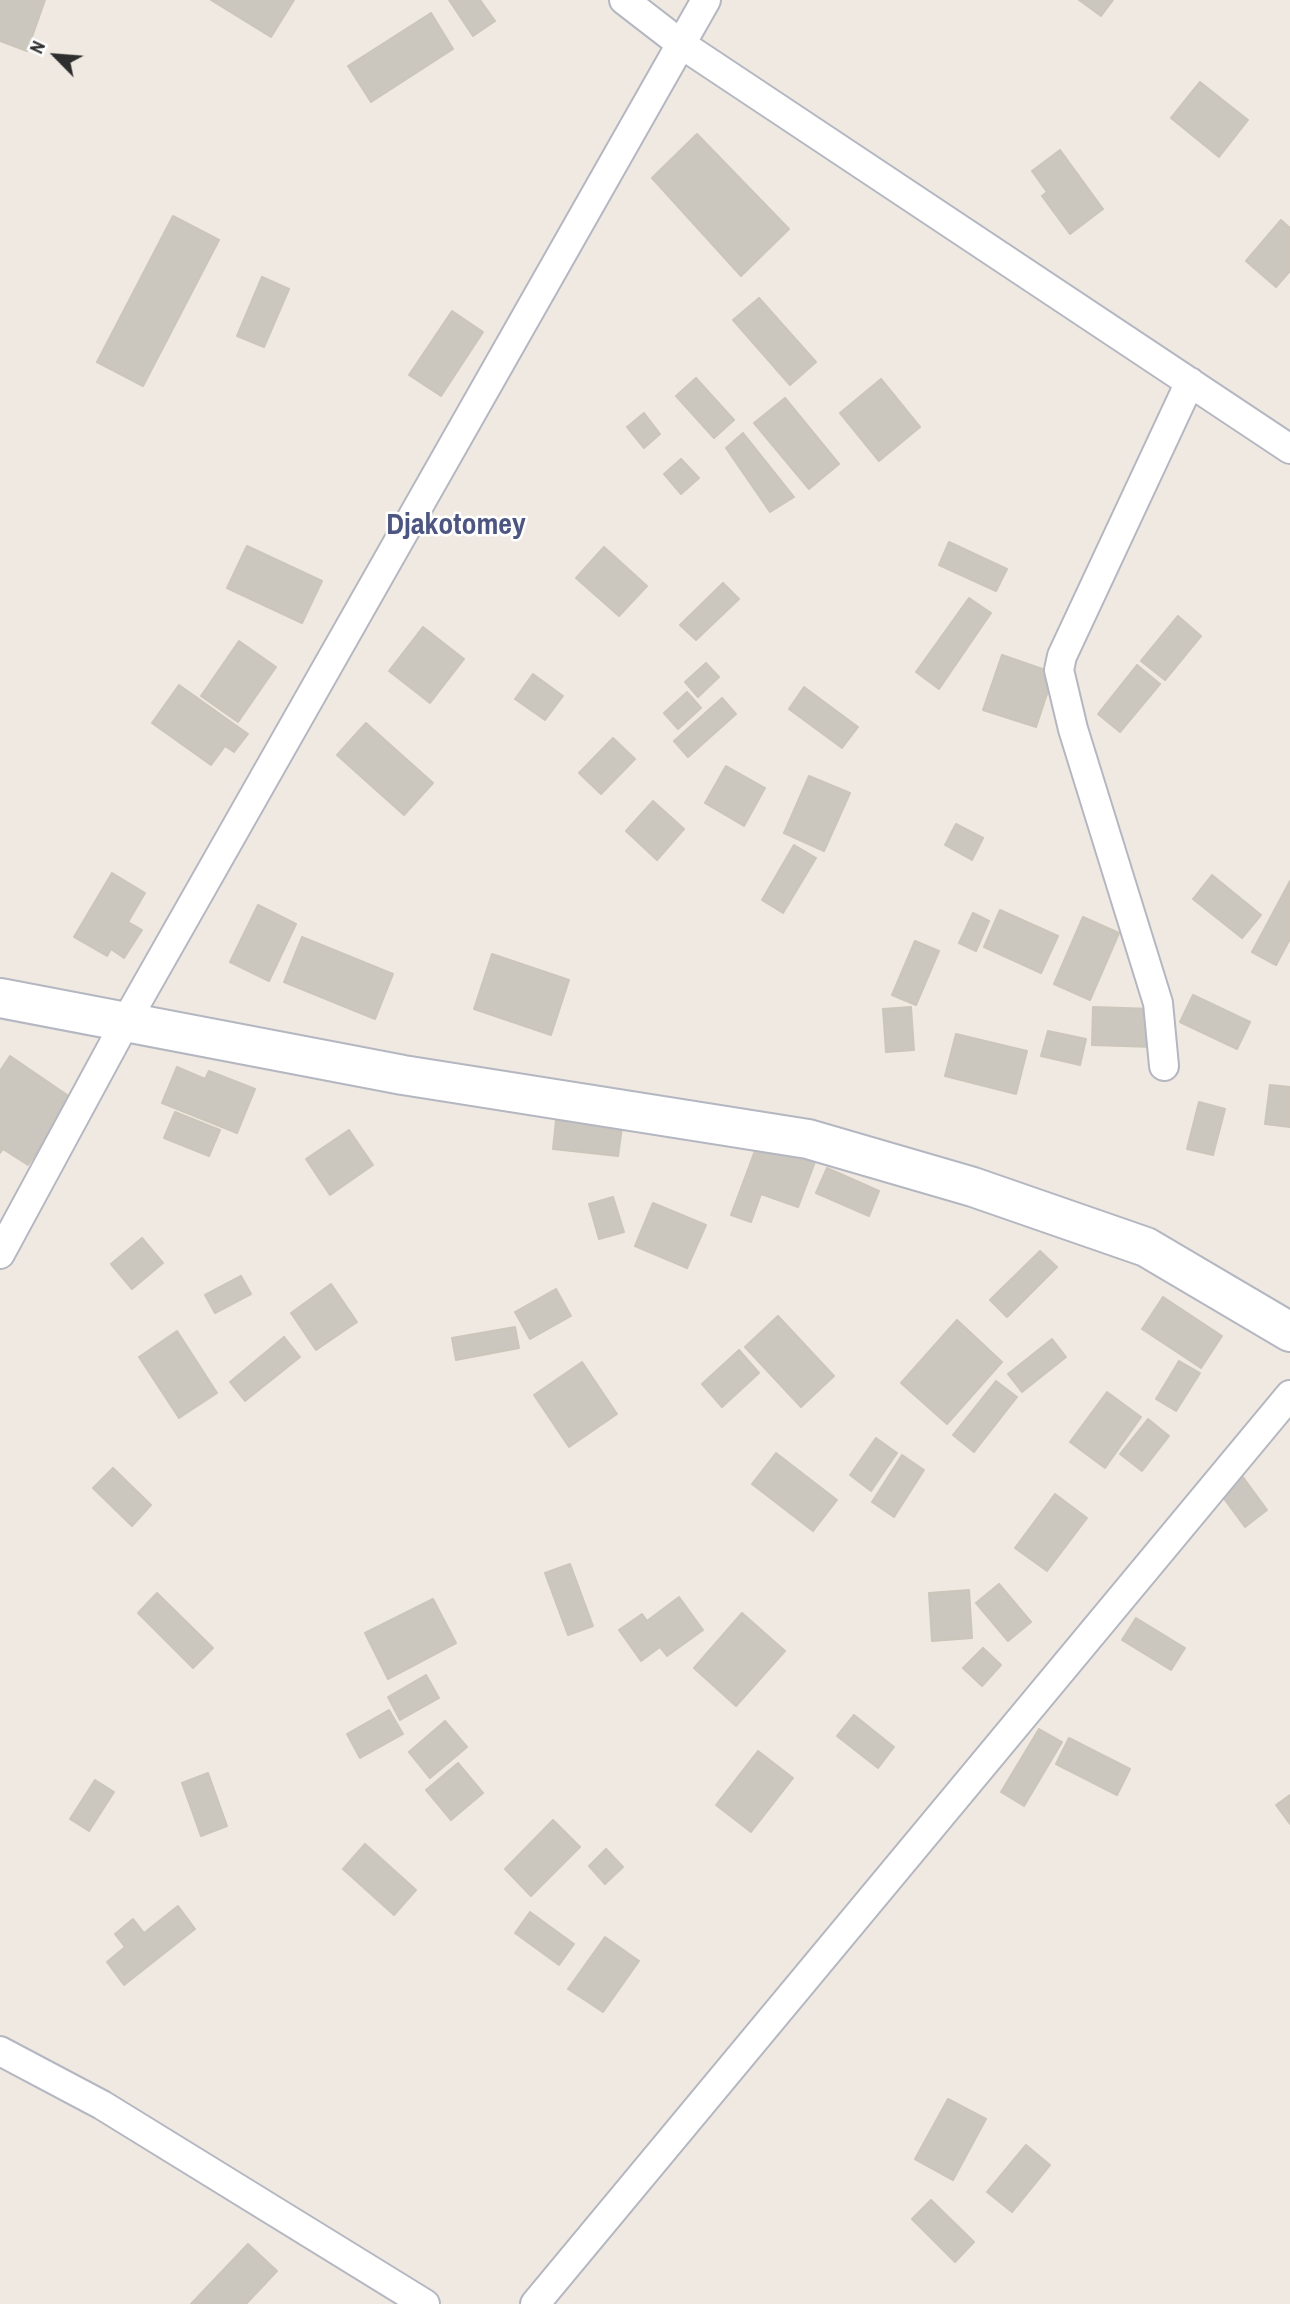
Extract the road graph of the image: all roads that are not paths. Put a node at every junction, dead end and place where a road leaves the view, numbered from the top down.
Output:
1 (624, 0) edge
2 (706, 0) edge
3 (681, 44) junction
4 (1190, 382) junction
5 (1290, 449) edge
6 (0, 998) edge
7 (125, 1023) junction
8 (1164, 1066) dead end
9 (0, 1254) edge
10 (1290, 1332) edge
11 (1290, 1395) edge
12 (0, 2051) edge
13 (425, 2304) edge
14 (535, 2304) edge

1 - 3 street
2 - 3 street
3 - 4 street
3 - 7 street
4 - 5 street
4 - 8 street
6 - 7 street
7 - 9 street
7 - 10 street
11 - 14 street
12 - 13 street

